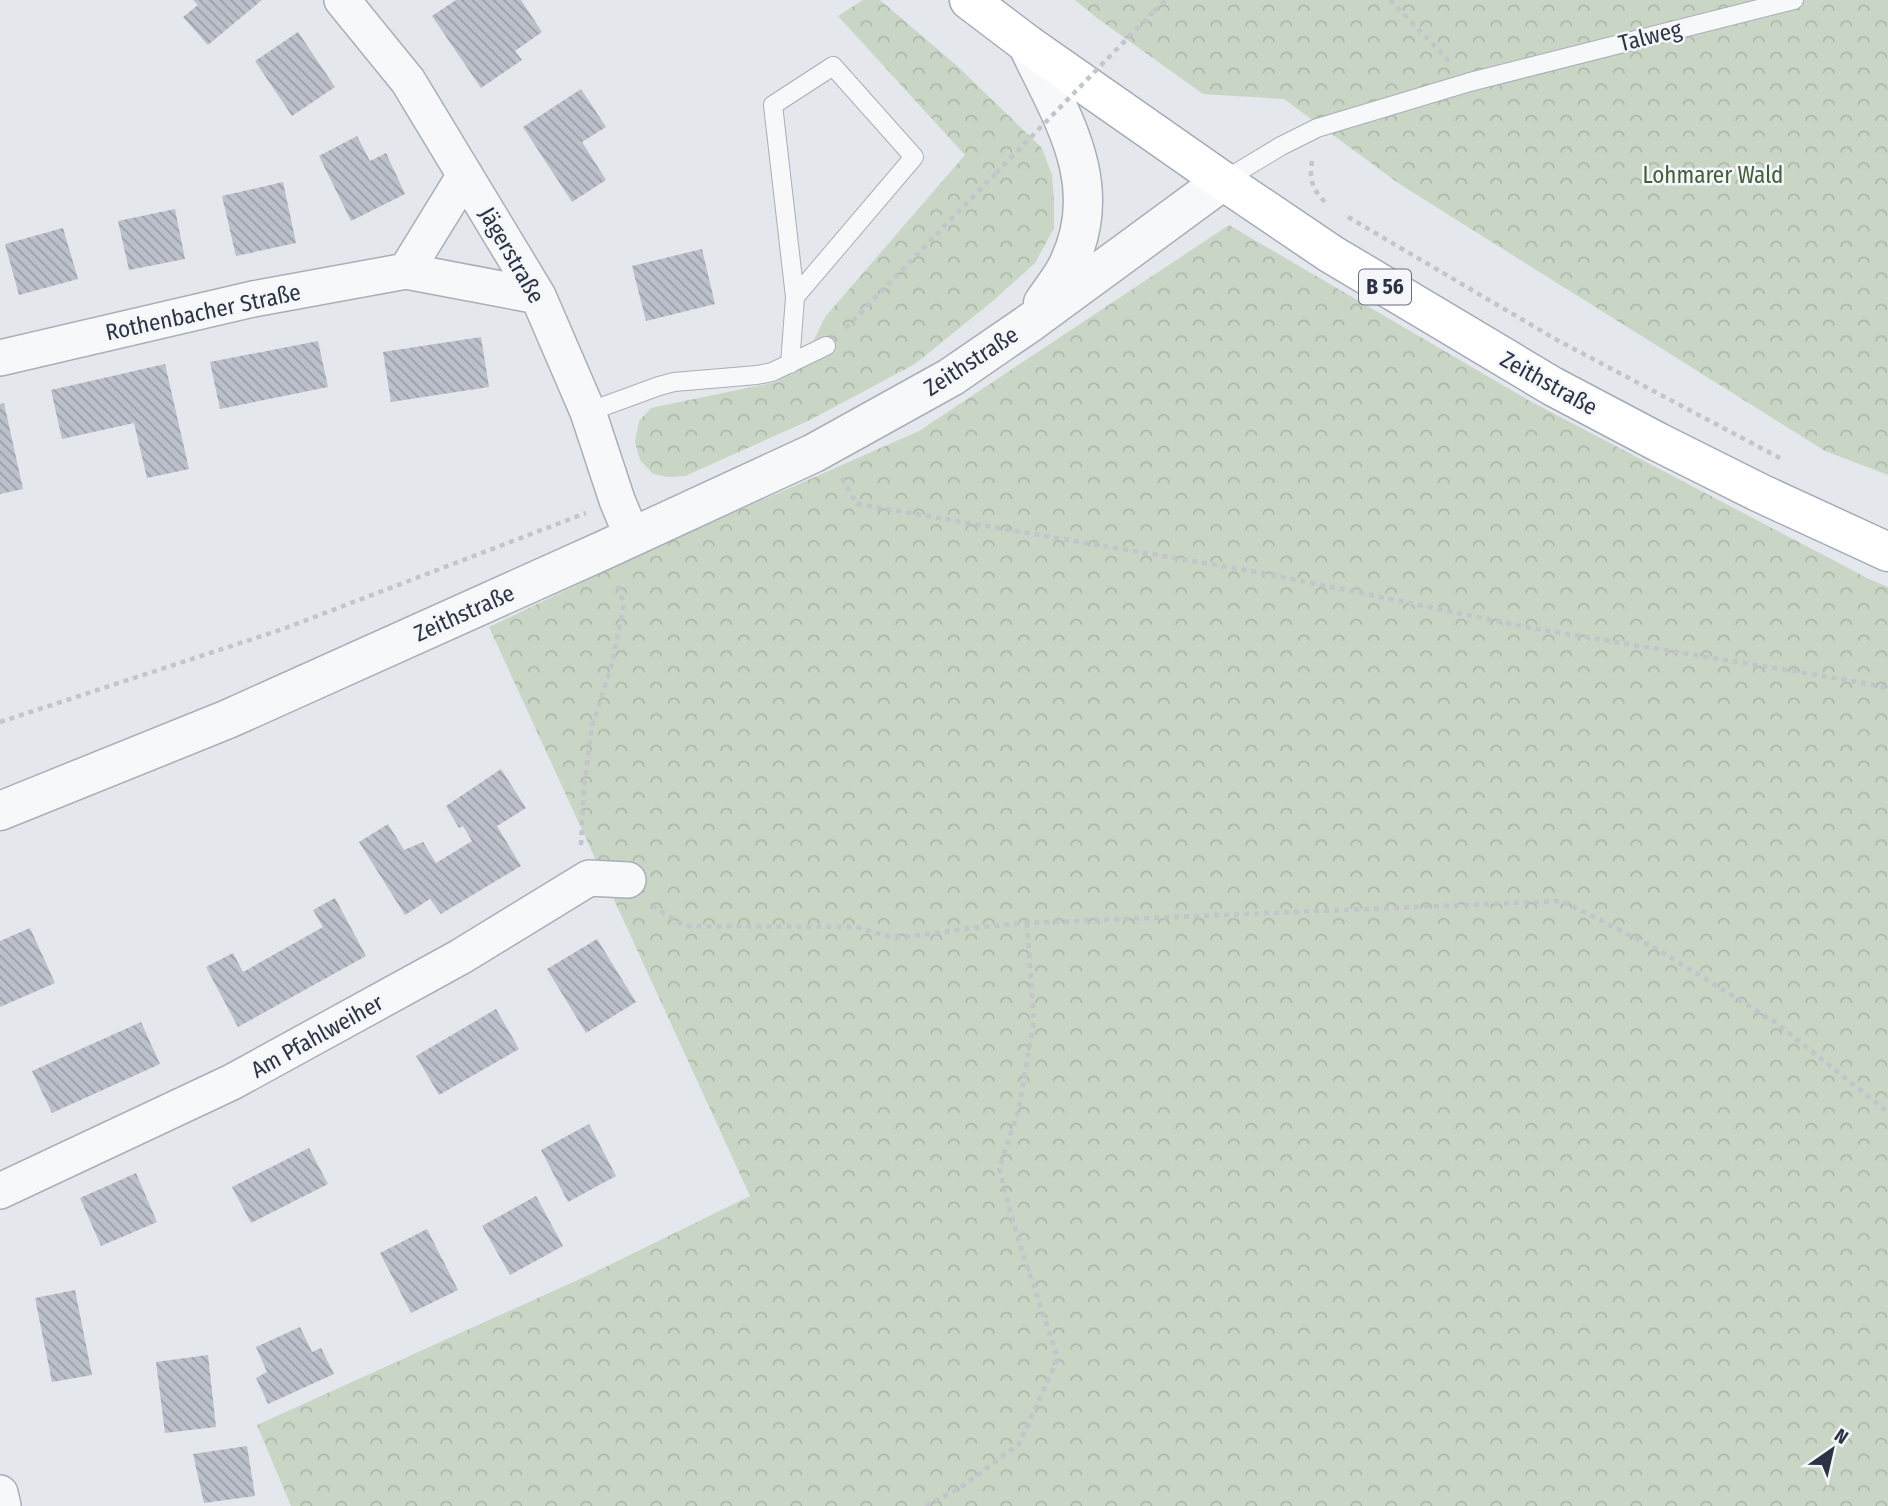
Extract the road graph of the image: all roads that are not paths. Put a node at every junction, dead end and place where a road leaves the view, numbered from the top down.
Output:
1 (342, 0) edge
2 (969, 0) edge
3 (1794, 0) edge
4 (1027, 44) junction
5 (465, 175) junction
6 (1223, 181) junction
7 (407, 271) junction
8 (538, 296) junction
9 (795, 297) junction
10 (1031, 322) junction
11 (826, 346) road end
12 (0, 358) edge
13 (790, 364) junction
14 (588, 412) junction
15 (618, 543) junction
16 (1888, 552) edge
17 (0, 811) edge
18 (628, 880) road end
19 (0, 1191) edge
20 (0, 1493) edge
21 (3, 1506) edge

1 - 5 street, Jägerstraße
2 - 4 main road, B 56
3 - 6 lane, Talweg
4 - 6 main road, B 56
4 - 10 street
5 - 7 street
5 - 8 street, Jägerstraße
6 - 10 street, Zeithstraße
6 - 16 main road, Zeithstraße / B 56
7 - 8 street, Rothenbacher Straße
7 - 12 street, Rothenbacher Straße
8 - 14 street, Jägerstraße
9 - 9 lane
9 - 13 lane
10 - 15 street, Zeithstraße
11 - 13 lane
13 - 14 lane
14 - 15 street, Jägerstraße
15 - 17 street, Zeithstraße
18 - 19 street, Am Pfahlweiher
20 - 21 street

